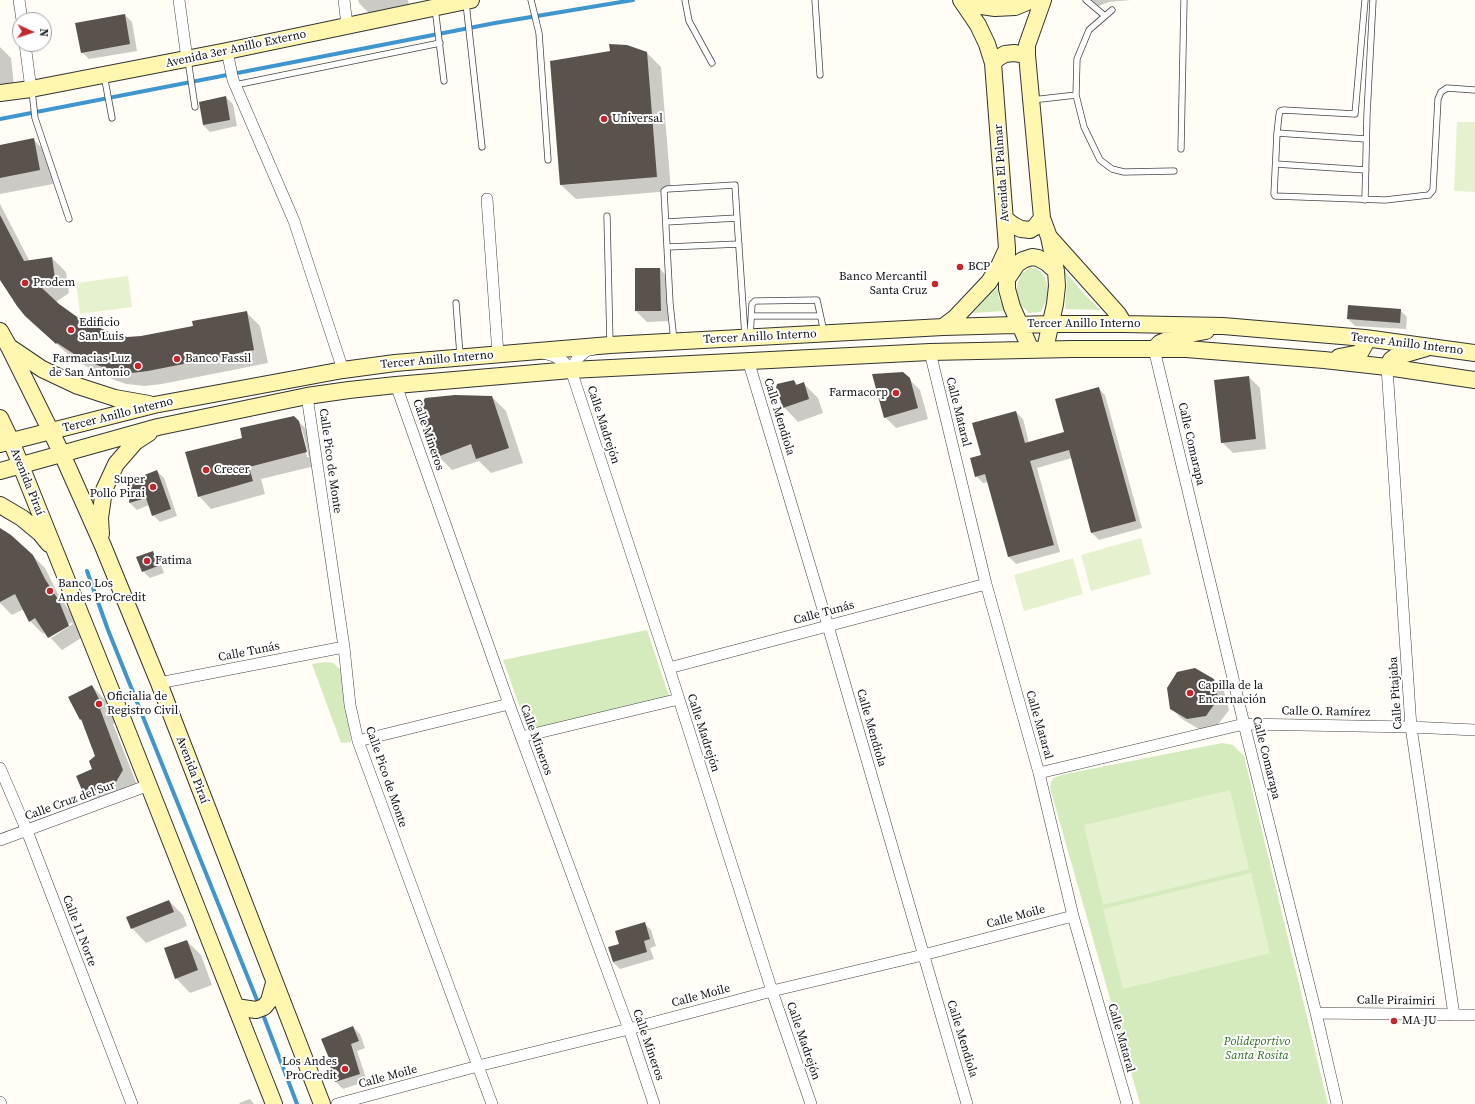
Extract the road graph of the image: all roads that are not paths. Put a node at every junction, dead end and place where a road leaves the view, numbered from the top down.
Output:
1 (19, 0) edge
2 (179, 0) edge
3 (344, 0) edge
4 (685, 0) edge
5 (815, 0) edge
6 (961, 0) edge
7 (966, 0) edge
8 (1032, 0) edge
9 (1043, 0) edge
10 (1086, 0) edge
11 (1184, 0) edge
12 (1364, 0) edge
13 (1373, 0) edge
14 (532, 2) edge
15 (468, 6) edge
16 (1112, 10) dead end
17 (21, 12) edge
18 (435, 14) junction
19 (1105, 16) junction
20 (347, 25) junction
21 (440, 41) junction
22 (26, 52) edge
23 (1027, 55) junction
24 (228, 56) junction
25 (712, 63) dead end
26 (993, 63) junction
27 (188, 65) junction
28 (820, 75) dead end
29 (105, 81) junction
30 (444, 81) dead end
31 (234, 82) junction
32 (1475, 90) edge
33 (0, 93) edge
34 (32, 93) junction
35 (1076, 95) junction
36 (1030, 100) junction
37 (195, 106) dead end
38 (1355, 114) junction
39 (1367, 114) junction
40 (112, 118) dead end
41 (1278, 133) junction
42 (1366, 139) junction
43 (482, 147) dead end
44 (1181, 149) dead end
45 (548, 160) dead end
46 (1276, 164) junction
47 (1366, 170) junction
48 (1174, 171) dead end
49 (487, 200) dead end
50 (1365, 200) junction
51 (607, 216) dead end
52 (738, 218) junction
53 (1042, 218) junction
54 (69, 219) dead end
55 (1005, 219) junction
56 (666, 222) junction
57 (1049, 237) junction
58 (739, 244) junction
59 (667, 247) junction
60 (1007, 248) junction
61 (1056, 271) junction
62 (1007, 279) junction
63 (456, 303) dead end
64 (752, 316) junction
65 (820, 316) junction
66 (1051, 324) junction
67 (1124, 324) junction
68 (1020, 325) junction
69 (1223, 326) junction
70 (943, 327) junction
71 (0, 331) edge
72 (824, 334) junction
73 (748, 338) junction
74 (1365, 338) junction
75 (674, 341) junction
76 (610, 345) junction
77 (1431, 346) junction
78 (9, 347) junction
79 (1154, 349) junction
80 (1038, 350) junction
81 (532, 351) junction
82 (930, 352) junction
83 (1475, 353) edge
84 (498, 354) junction
85 (461, 358) junction
86 (748, 360) junction
87 (1324, 360) junction
88 (395, 363) junction
89 (1388, 367) junction
90 (343, 370) junction
91 (571, 370) junction
92 (1475, 380) edge
93 (396, 385) junction
94 (349, 390) junction
95 (307, 396) junction
96 (154, 405) junction
97 (0, 418) edge
98 (158, 427) junction
99 (52, 432) junction
100 (6, 443) edge
101 (62, 454) junction
102 (21, 466) junction
103 (0, 471) edge
104 (0, 505) edge
105 (103, 546) junction
106 (55, 551) junction
107 (986, 584) junction
108 (828, 626) junction
109 (344, 647) junction
110 (669, 668) junction
111 (158, 683) junction
112 (679, 699) junction
113 (509, 704) junction
114 (1244, 724) junction
115 (1411, 727) junction
116 (1475, 730) edge
117 (521, 737) junction
118 (358, 742) junction
119 (0, 768) edge
120 (1039, 773) junction
121 (149, 785) junction
122 (27, 831) junction
123 (0, 840) edge
124 (1073, 916) junction
125 (923, 955) junction
126 (272, 988) junction
127 (772, 991) junction
128 (242, 1009) junction
129 (1316, 1013) junction
130 (1454, 1015) junction
131 (1475, 1015) edge
132 (283, 1016) junction
133 (629, 1029) junction
134 (250, 1032) junction
135 (478, 1066) junction
136 (132, 1104) edge
137 (274, 1104) edge
138 (322, 1104) edge
139 (337, 1104) edge
140 (492, 1104) edge
141 (654, 1104) edge
142 (811, 1104) edge
143 (967, 1104) edge
144 (1127, 1104) edge
145 (1338, 1104) edge

1 - 17 street
2 - 27 street
3 - 20 street
4 - 25 lane
5 - 28 lane
6 - 26 main road, Avenida El Palmar
7 - 8 main road
9 - 23 main road
10 - 19 lane
11 - 44 lane
12 - 38 lane
13 - 39 lane
14 - 45 lane
15 - 18 main road, Avenida 3er Anillo Externo
15 - 43 lane
16 - 19 lane
18 - 20 main road, Avenida 3er Anillo Externo
18 - 21 lane
19 - 35 lane
20 - 24 main road, Avenida 3er Anillo Externo
21 - 30 lane
21 - 31 lane
22 - 34 street
23 - 26 main road
23 - 36 main road
24 - 27 main road, Avenida 3er Anillo Externo
24 - 31 street
26 - 55 main road, Avenida El Palmar
27 - 29 main road, Avenida 3er Anillo Externo
27 - 37 lane
29 - 34 main road, Avenida 3er Anillo Externo
29 - 40 lane
31 - 90 street
32 - 50 lane
33 - 34 main road, Avenida 3er Anillo Externo
34 - 54 lane
35 - 36 lane
35 - 48 lane
36 - 53 main road
38 - 39 lane
38 - 41 lane
39 - 42 lane
41 - 42 lane
41 - 46 lane
42 - 47 lane
46 - 47 lane
46 - 50 lane
47 - 50 lane
49 - 84 street
51 - 76 lane
52 - 56 lane
52 - 56 lane
52 - 58 lane
53 - 55 main road
53 - 57 main road
55 - 60 main road, Avenida El Palmar
56 - 59 lane
57 - 61 main road
57 - 67 main road
58 - 59 lane
58 - 73 lane
59 - 75 lane
60 - 62 main road, Avenida El Palmar
60 - 70 main road
61 - 62 main road
61 - 66 main road
62 - 68 main road, Avenida El Palmar
63 - 85 lane
64 - 65 lane
64 - 65 lane
64 - 73 lane
65 - 72 lane
66 - 67 main road, Tercer Anillo Interno
66 - 68 main road, Tercer Anillo Interno
66 - 80 main road
67 - 69 main road, Tercer Anillo Interno
68 - 70 main road, Tercer Anillo Interno
68 - 80 main road, Avenida El Palmar
69 - 74 main road, Tercer Anillo Interno
69 - 79 main road
70 - 72 main road, Tercer Anillo Interno
71 - 78 main road, Avenida Piraí
72 - 73 main road, Tercer Anillo Interno
73 - 75 main road, Tercer Anillo Interno
74 - 77 main road, Tercer Anillo Interno
74 - 87 main road
75 - 76 main road, Tercer Anillo Interno
76 - 81 main road, Tercer Anillo Interno
76 - 91 street
77 - 83 main road, Tercer Anillo Interno
77 - 89 main road
78 - 96 main road
78 - 99 main road, Avenida Piraí
79 - 80 main road, Tercer Anillo Interno
79 - 87 main road, Tercer Anillo Interno
79 - 114 street, Calle Comarapa
80 - 82 main road, Tercer Anillo Interno
81 - 84 main road, Tercer Anillo Interno
81 - 91 street
82 - 86 main road, Tercer Anillo Interno
82 - 107 street, Calle Mataral
84 - 85 main road, Tercer Anillo Interno
85 - 88 main road, Tercer Anillo Interno
86 - 91 main road, Tercer Anillo Interno
86 - 108 street, Calle Mendiola
87 - 89 main road, Tercer Anillo Interno
88 - 90 main road, Tercer Anillo Interno
88 - 94 main road
89 - 92 main road, Tercer Anillo Interno
89 - 115 street, Calle Pitajaba
90 - 96 main road, Tercer Anillo Interno
91 - 93 main road, Tercer Anillo Interno
91 - 110 street, Calle Madrejón
93 - 94 main road, Tercer Anillo Interno
93 - 113 street, Calle Mineros
94 - 95 main road, Tercer Anillo Interno
95 - 98 main road, Tercer Anillo Interno
95 - 109 street, Calle Pico de Monte
96 - 99 main road, Tercer Anillo Interno
97 - 100 main road, Avenida Piraí
98 - 101 main road, Tercer Anillo Interno
98 - 105 main road
99 - 100 main road, Tercer Anillo Interno
99 - 101 main road, Avenida Piraí
100 - 102 main road, Avenida Piraí
101 - 102 main road, Tercer Anillo Interno
101 - 105 main road, Avenida Piraí
102 - 103 main road, Tercer Anillo Interno
102 - 106 main road, Avenida Piraí
104 - 106 main road
105 - 111 main road, Avenida Piraí
106 - 121 main road, Avenida Piraí
107 - 108 street, Calle Tunás
107 - 120 street, Calle Mataral
108 - 110 street, Calle Tunás
108 - 125 street, Calle Mendiola
109 - 111 street, Calle Tunás
109 - 118 street, Calle Pico de Monte
110 - 112 street, Calle Madrejón
111 - 126 main road, Avenida Piraí
112 - 117 street
112 - 127 street, Calle Madrejón
113 - 117 street, Calle Mineros
113 - 118 street
114 - 115 street, Calle O. Ramírez
114 - 120 street, Calle O. Ramírez
114 - 129 street, Calle Comarapa
115 - 116 street, Calle O. Ramírez
115 - 130 street, Calle Pitajaba
117 - 133 street, Calle Mineros
118 - 135 street, Calle Pico de Monte
119 - 122 street, Calle 11 Norte
120 - 124 street, Calle Mataral
121 - 122 street, Calle Cruz del Sur
121 - 128 main road, Avenida Piraí
122 - 123 street, Calle Cruz del Sur
122 - 136 street, Calle 11 Norte
124 - 125 street, Calle Moile
124 - 144 street, Calle Mataral
125 - 127 street, Calle Moile
125 - 143 street, Calle Mendiola
126 - 128 main road
126 - 132 main road, Avenida Piraí
127 - 133 street, Calle Moile
127 - 142 street, Calle Madrejón
128 - 134 main road, Avenida Piraí
129 - 130 street, Calle Piraimiri
129 - 145 street, Calle Comarapa
130 - 131 street, Calle Piraimiri
132 - 134 main road
132 - 138 main road, Avenida Piraí
133 - 135 street, Calle Moile
133 - 141 street, Calle Mineros
134 - 137 main road, Avenida Piraí
135 - 139 street, Calle Moile
135 - 140 street, Calle Pico de Monte

